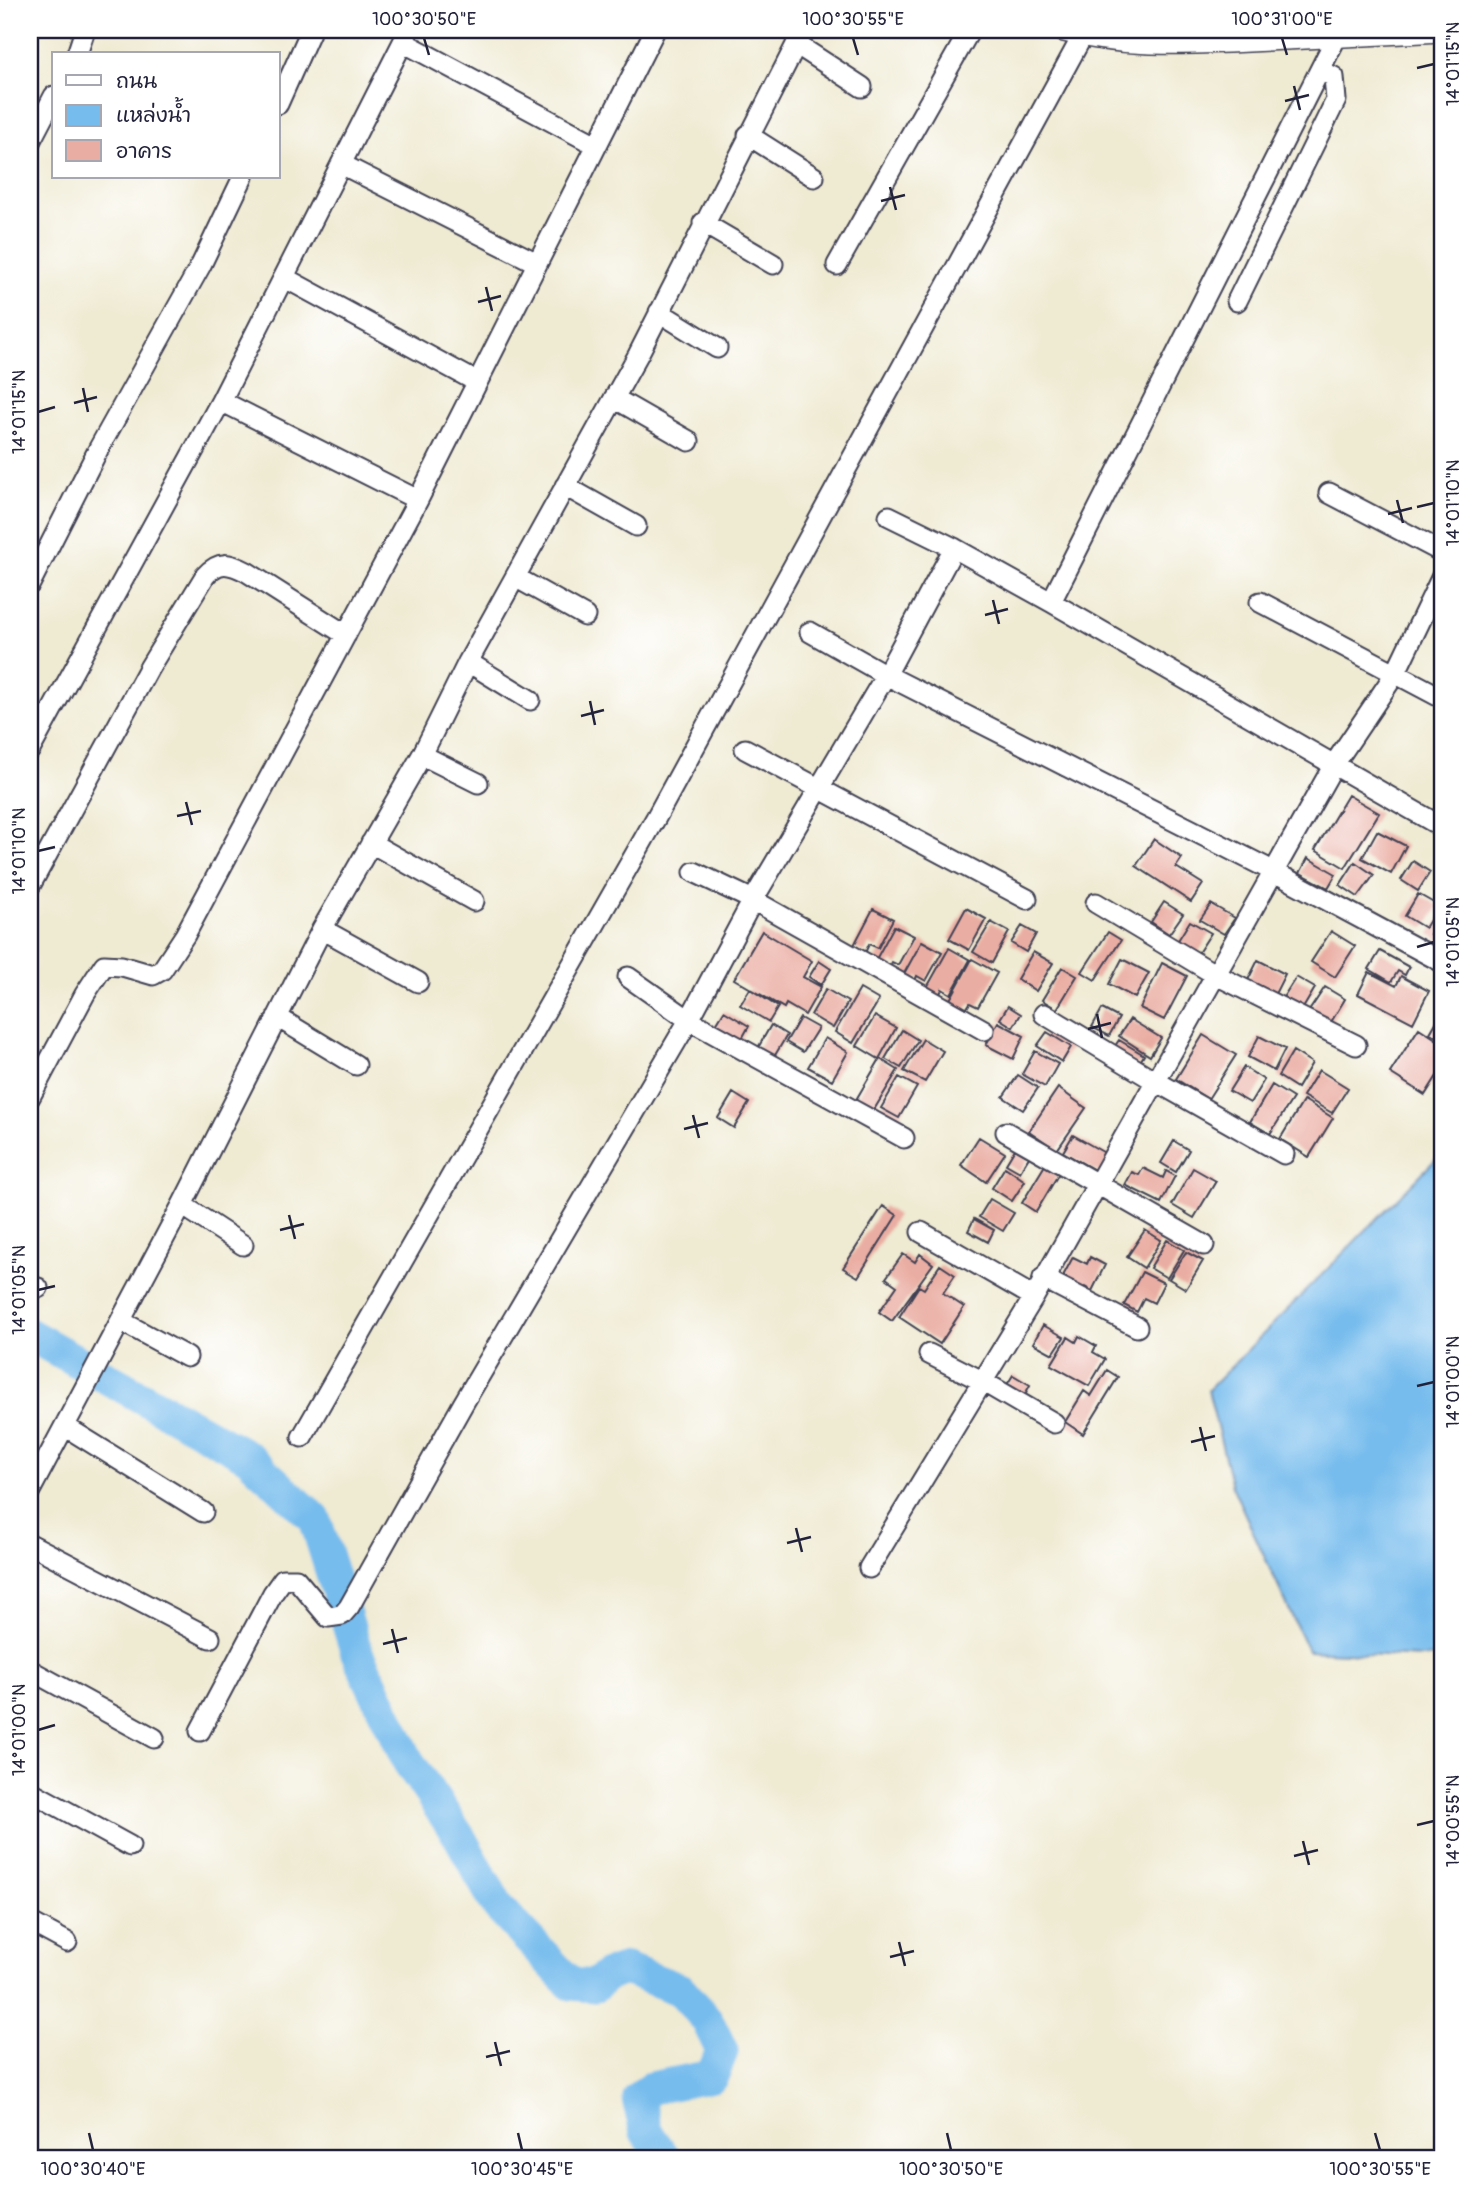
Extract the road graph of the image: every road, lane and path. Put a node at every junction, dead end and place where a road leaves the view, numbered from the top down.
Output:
1 (85, 30) edge
2 (311, 30) edge
3 (654, 30) edge
4 (970, 30) edge
5 (1442, 30) edge
6 (1074, 32) edge
7 (406, 36) edge
8 (1336, 36) junction
9 (78, 52) edge
10 (1320, 70) junction
11 (862, 87) dead end
12 (52, 100) edge
13 (280, 100) edge
14 (748, 135) junction
15 (30, 142) edge
16 (596, 145) junction
17 (341, 164) junction
18 (814, 177) dead end
19 (243, 178) edge
20 (703, 223) junction
21 (537, 263) junction
22 (773, 264) dead end
23 (837, 265) dead end
24 (285, 278) junction
25 (1237, 301) dead end
26 (659, 312) junction
27 (717, 348) dead end
28 (477, 382) junction
29 (614, 398) junction
30 (220, 401) junction
31 (689, 441) dead end
32 (565, 486) junction
33 (1328, 493) dead end
34 (418, 500) junction
35 (889, 516) dead end
36 (636, 526) dead end
37 (954, 548) junction
38 (1442, 552) edge
39 (1442, 576) edge
40 (515, 577) junction
41 (30, 584) edge
42 (1051, 602) junction
43 (1260, 602) dead end
44 (585, 616) dead end
45 (810, 632) dead end
46 (346, 635) junction
47 (468, 662) junction
48 (1395, 674) junction
49 (886, 675) junction
50 (1442, 698) edge
51 (530, 700) dead end
52 (745, 749) dead end
53 (30, 750) edge
54 (422, 755) junction
55 (1335, 763) junction
56 (478, 783) dead end
57 (821, 789) junction
58 (1442, 827) edge
59 (371, 843) junction
60 (694, 872) dead end
61 (1273, 872) junction
62 (30, 886) edge
63 (1027, 899) dead end
64 (754, 900) junction
65 (474, 901) dead end
66 (1096, 903) dead end
67 (322, 929) junction
68 (1442, 962) edge
69 (1216, 975) junction
70 (628, 977) dead end
71 (418, 982) dead end
72 (1044, 1014) dead end
73 (277, 1017) junction
74 (689, 1020) junction
75 (984, 1030) dead end
76 (1356, 1045) dead end
77 (356, 1065) dead end
78 (1157, 1082) junction
79 (30, 1097) edge
80 (1006, 1132) dead end
81 (904, 1138) dead end
82 (1284, 1154) dead end
83 (1097, 1182) junction
84 (181, 1205) junction
85 (921, 1232) dead end
86 (243, 1245) dead end
87 (1204, 1245) dead end
88 (1043, 1278) junction
89 (1034, 1297) junction
90 (121, 1321) junction
91 (1137, 1327) dead end
92 (929, 1354) dead end
93 (187, 1357) dead end
94 (982, 1381) junction
95 (1054, 1423) dead end
96 (65, 1427) junction
97 (302, 1437) dead end
98 (30, 1491) edge
99 (203, 1511) dead end
100 (30, 1544) edge
101 (869, 1568) dead end
102 (210, 1638) dead end
103 (30, 1670) edge
104 (200, 1731) dead end
105 (155, 1738) dead end
106 (30, 1791) edge
107 (130, 1846) dead end
108 (30, 1922) edge
109 (67, 1942) dead end

1 - 9 street
2 - 13 street
3 - 16 street
4 - 23 street
5 - 8 main road
6 - 8 main road
6 - 97 street
7 - 16 street
7 - 17 street
8 - 10 street
10 - 25 street
10 - 42 street
11 - 14 street
12 - 15 street
14 - 18 street
14 - 20 street
16 - 21 street
17 - 21 street
17 - 24 street
19 - 41 street
20 - 22 street
20 - 26 street
21 - 28 street
24 - 28 street
24 - 30 street
26 - 27 street
26 - 29 street
28 - 34 street
29 - 31 street
29 - 32 street
30 - 34 street
30 - 53 street
32 - 36 street
32 - 40 street
33 - 38 street
34 - 46 street
35 - 37 street
37 - 42 street
37 - 49 street
39 - 48 street
40 - 44 street
40 - 47 street
42 - 55 street
43 - 48 street
45 - 49 street
46 - 62 street
46 - 79 street
47 - 51 street
47 - 54 street
48 - 50 street
48 - 55 street
49 - 57 street
49 - 61 street
52 - 57 street
54 - 56 street
54 - 59 street
55 - 58 street
55 - 61 street
57 - 63 street
57 - 64 street
59 - 65 street
59 - 67 street
60 - 64 street
61 - 68 street
61 - 69 street
64 - 74 street
64 - 75 street
66 - 69 street
67 - 71 street
67 - 73 street
69 - 76 street
69 - 78 street
70 - 74 street
72 - 78 street
73 - 77 street
73 - 84 street
74 - 81 street
74 - 104 street
78 - 82 street
78 - 83 street
80 - 83 street
83 - 87 street
83 - 88 street
84 - 86 street
84 - 90 street
85 - 89 street
88 - 89 street
88 - 91 street
89 - 94 street
90 - 93 street
90 - 96 street
92 - 94 street
94 - 95 street
94 - 101 street
96 - 98 street
96 - 99 street
100 - 102 street
103 - 105 street
106 - 107 street
108 - 109 street

